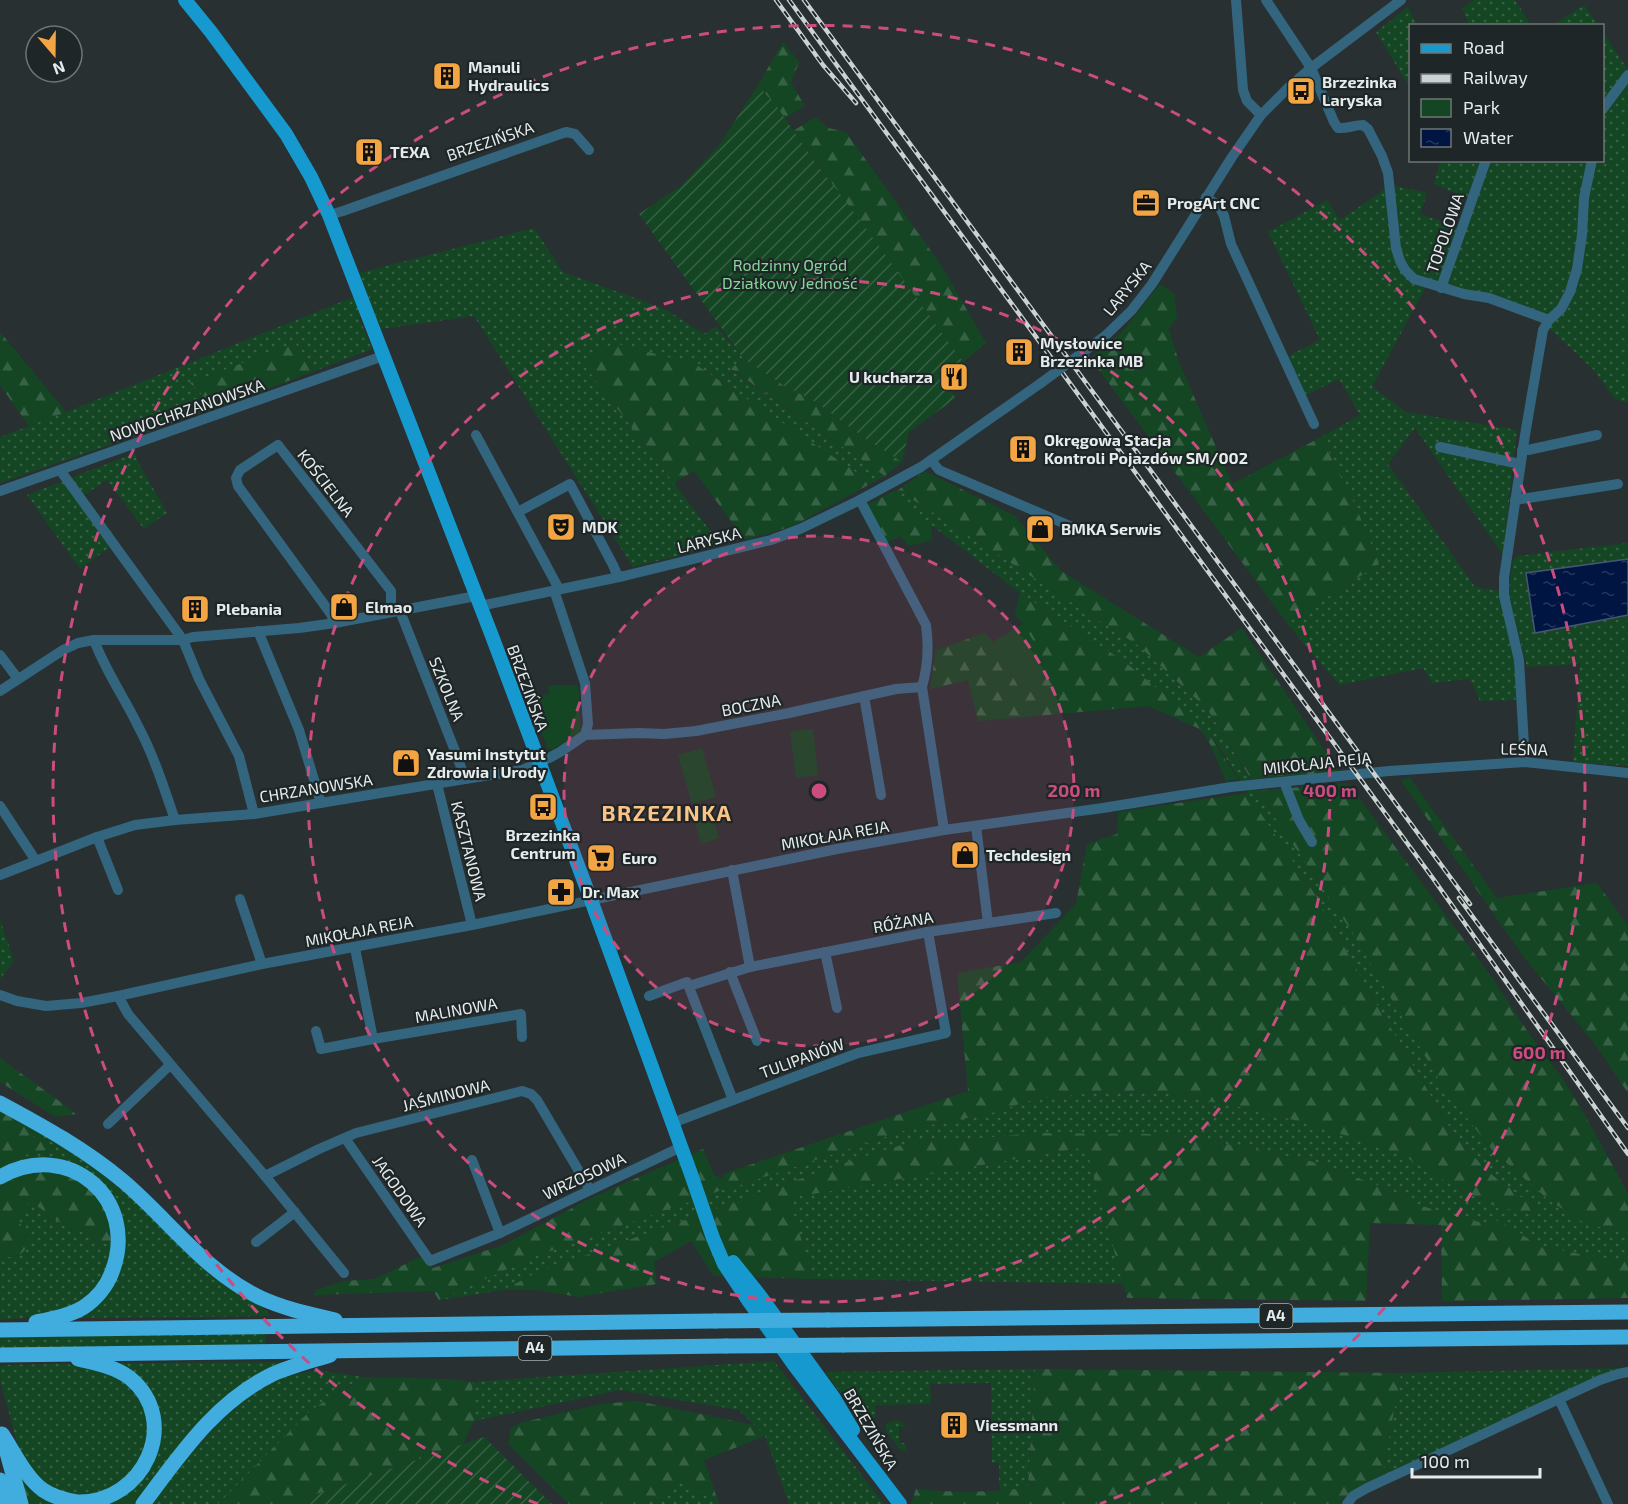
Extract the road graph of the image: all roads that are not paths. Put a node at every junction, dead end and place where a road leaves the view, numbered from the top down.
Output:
1 (185, 0) edge
2 (1266, 0) edge
3 (1401, 0) edge
4 (1238, 1) edge
5 (1311, 68) junction
6 (1628, 75) edge
7 (1604, 107) edge
8 (1261, 115) junction
9 (589, 150) dead end
10 (1485, 162) edge
11 (1592, 162) edge
12 (1206, 197) junction
13 (329, 215) junction
14 (1441, 288) junction
15 (1549, 320) junction
16 (383, 356) junction
17 (1314, 424) dead end
18 (476, 435) dead end
19 (1597, 435) dead end
20 (1440, 447) dead end
21 (1522, 450) junction
22 (931, 460) junction
23 (1520, 464) junction
24 (60, 470) junction
25 (1618, 484) dead end
26 (0, 491) edge
27 (860, 500) junction
28 (1515, 500) junction
29 (518, 512) junction
30 (1084, 532) dead end
31 (618, 577) junction
32 (556, 590) junction
33 (478, 601) junction
34 (395, 611) junction
35 (334, 623) junction
36 (258, 631) junction
37 (94, 639) junction
38 (183, 640) junction
39 (0, 655) edge
40 (18, 679) junction
41 (922, 687) junction
42 (0, 690) edge
43 (864, 696) junction
44 (585, 735) junction
45 (1524, 762) junction
46 (538, 763) junction
47 (1420, 769) joint
48 (1628, 773) edge
49 (465, 779) junction
50 (1279, 782) junction
51 (437, 784) junction
52 (881, 795) dead end
53 (321, 803) junction
54 (0, 806) edge
55 (254, 814) junction
56 (175, 820) junction
57 (976, 826) junction
58 (944, 831) junction
59 (97, 837) junction
60 (1312, 842) dead end
61 (36, 861) junction
62 (732, 870) junction
63 (0, 875) edge
64 (118, 890) dead end
65 (240, 899) dead end
66 (591, 900) junction
67 (1056, 913) dead end
68 (988, 923) junction
69 (472, 925) junction
70 (928, 932) junction
71 (355, 948) junction
72 (825, 952) junction
73 (262, 964) junction
74 (750, 966) junction
75 (730, 972) junction
76 (688, 984) junction
77 (0, 995) edge
78 (118, 996) junction
79 (649, 996) dead end
80 (837, 1008) dead end
81 (316, 1031) dead end
82 (522, 1037) dead end
83 (373, 1039) junction
84 (757, 1041) dead end
85 (170, 1065) junction
86 (733, 1100) junction
87 (0, 1103) edge
88 (672, 1123) junction
89 (108, 1124) dead end
90 (345, 1138) junction
91 (681, 1147) junction
92 (472, 1160) dead end
93 (0, 1176) edge
94 (266, 1176) junction
95 (590, 1190) junction
96 (295, 1212) junction
97 (500, 1233) junction
98 (256, 1242) dead end
99 (430, 1261) joint
100 (344, 1273) dead end
101 (1628, 1312) edge
102 (356, 1325) junction
103 (1, 1330) edge
104 (1628, 1337) edge
105 (345, 1350) junction
106 (58, 1353) junction
107 (0, 1354) edge
108 (1628, 1372) edge
109 (1559, 1399) junction
110 (1, 1430) edge
111 (0, 1480) edge
112 (6, 1504) edge
113 (21, 1504) edge
114 (143, 1504) edge
115 (900, 1504) edge
116 (1347, 1504) edge
117 (1608, 1504) edge

1 - 13 main road, BRZEZIŃSKA
2 - 5 street
3 - 5 street, LARYSKA
4 - 8 street
5 - 8 street, LARYSKA
5 - 14 street
6 - 7 street
8 - 12 street, LARYSKA
9 - 13 street, BRZEZIŃSKA
10 - 14 street, TOPOLOWA
11 - 15 street
12 - 17 street
12 - 22 street, LARYSKA, bridge
13 - 16 main road, BRZEZIŃSKA
14 - 15 street, TOPOLOWA
15 - 21 street
16 - 24 street, NOWOCHRZANOWSKA
16 - 33 main road, BRZEZIŃSKA
18 - 29 street
19 - 21 street
20 - 23 street
21 - 23 street
22 - 27 street, LARYSKA
22 - 30 street
23 - 28 street
24 - 26 street, NOWOCHRZANOWSKA
24 - 38 street
25 - 28 street
27 - 31 street, LARYSKA
27 - 41 street
28 - 45 street
29 - 31 street
29 - 32 street
31 - 32 street, LARYSKA
32 - 33 street, LARYSKA
32 - 44 street
33 - 34 street
33 - 46 main road, BRZEZIŃSKA
34 - 35 street
34 - 35 street, KOŚCIELNA
34 - 49 street, SZKOLNA
35 - 36 street
36 - 38 street
36 - 53 street
37 - 38 street
37 - 40 street
37 - 56 street
38 - 55 street
39 - 40 street
40 - 42 street
41 - 43 street, BOCZNA
41 - 58 street
43 - 44 street, BOCZNA
43 - 52 street, MIKOŁAJA REJA
44 - 46 street, CHRZANOWSKA
45 - 47 street, LEŚNA
45 - 48 street, LEŚNA
46 - 49 street, CHRZANOWSKA
46 - 66 main road, BRZEZIŃSKA
47 - 50 street, MIKOŁAJA REJA
49 - 51 street, CHRZANOWSKA
50 - 57 street, MIKOŁAJA REJA
50 - 60 street
51 - 53 street, CHRZANOWSKA
51 - 69 street, KASZTANOWA
53 - 55 street, CHRZANOWSKA
54 - 61 street
55 - 56 street, CHRZANOWSKA
56 - 59 street, CHRZANOWSKA
57 - 58 street, MIKOŁAJA REJA
57 - 68 street
58 - 62 street, MIKOŁAJA REJA
59 - 61 street, CHRZANOWSKA
59 - 64 street
61 - 63 street, CHRZANOWSKA
62 - 66 street, MIKOŁAJA REJA
62 - 74 street
65 - 73 street
66 - 69 street, MIKOŁAJA REJA
66 - 88 main road, BRZEZIŃSKA
67 - 68 street, RÓŻANA
68 - 70 street, RÓŻANA
69 - 71 street, MIKOŁAJA REJA
70 - 72 street, RÓŻANA
70 - 86 street, TULIPANÓW
71 - 73 street, MIKOŁAJA REJA
71 - 83 street
72 - 74 street, RÓŻANA
72 - 80 street
73 - 78 street, MIKOŁAJA REJA
74 - 75 street, RÓŻANA
75 - 76 street, RÓŻANA
75 - 84 street
76 - 79 street, RÓŻANA
76 - 86 street
77 - 78 street, MIKOŁAJA REJA
78 - 85 street
81 - 83 street, MALINOWA
82 - 83 street, MALINOWA
85 - 89 street
85 - 94 street
86 - 88 street, TULIPANÓW
87 - 102 highway
88 - 91 main road, BRZEZIŃSKA
90 - 94 street, JAŚMINOWA
90 - 95 street, JAŚMINOWA
90 - 99 street, JAGODOWA
91 - 95 street, WRZOSOWA
91 - 115 main road, BRZEZIŃSKA
92 - 97 street
93 - 103 highway
94 - 96 street
95 - 97 street, WRZOSOWA
96 - 98 street
96 - 100 street
97 - 99 street, WRZOSOWA
101 - 102 highway, A4, bridge
102 - 103 highway, A4
104 - 105 highway, A4, bridge
105 - 106 highway, A4
105 - 114 highway
106 - 107 highway, A4
106 - 110 highway
108 - 109 street
109 - 116 street
109 - 117 street
110 - 113 highway
111 - 112 highway

